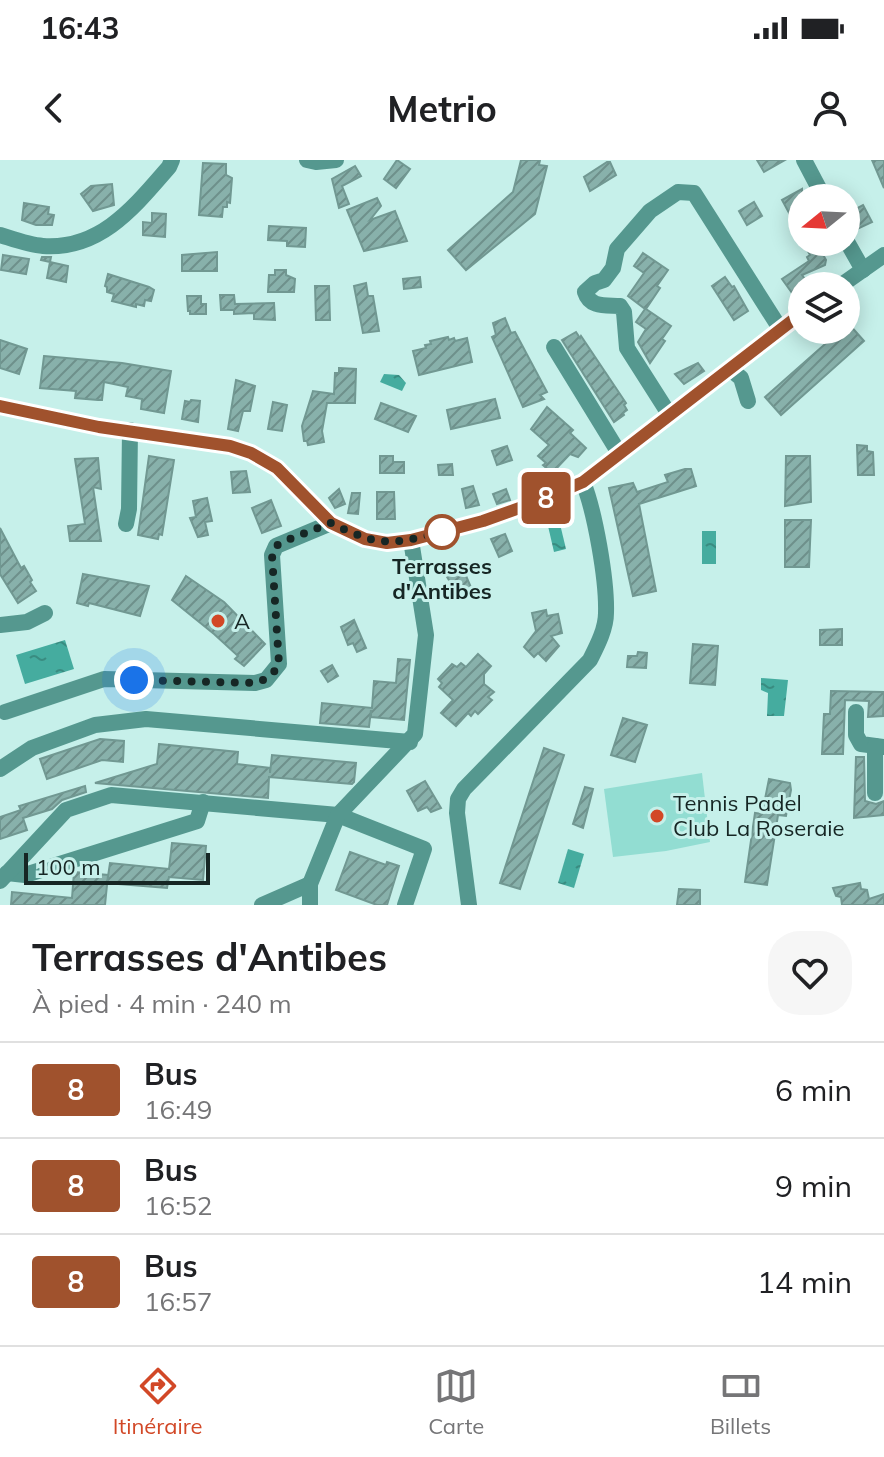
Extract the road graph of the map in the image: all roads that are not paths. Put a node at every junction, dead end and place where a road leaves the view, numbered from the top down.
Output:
1 (172, 160) edge
2 (307, 160) edge
3 (336, 160) edge
4 (804, 160) edge
5 (817, 184) edge
6 (0, 235) edge
7 (860, 252) edge
8 (876, 266) edge
9 (788, 324) edge
10 (781, 330) junction
11 (554, 347) dead end
12 (730, 369) junction
13 (748, 401) dead end
14 (0, 406) edge
15 (669, 414) junction
16 (130, 430) junction
17 (619, 453) junction
18 (583, 482) junction
19 (331, 523) junction
20 (126, 524) dead end
21 (411, 540) junction
22 (45, 613) dead end
23 (0, 625) edge
24 (5, 712) dead end
25 (856, 712) dead end
26 (410, 742) junction
27 (880, 746) edge
28 (0, 769) edge
29 (875, 793) dead end
30 (203, 802) junction
31 (338, 815) junction
32 (3, 877) edge
33 (310, 884) junction
34 (262, 905) edge
35 (310, 905) edge
36 (405, 905) edge
37 (469, 905) edge

1 - 6 street
2 - 3 street
4 - 5 street
7 - 8 street
9 - 10 street
10 - 12 street
10 - 15 street
11 - 17 street
12 - 13 street
12 - 15 street
14 - 16 street
15 - 17 street
16 - 19 street
16 - 20 street
17 - 18 street
18 - 21 street
18 - 37 street
19 - 21 street
19 - 24 street
21 - 26 street
22 - 23 street
25 - 27 street
26 - 28 street
26 - 31 street
27 - 29 street
30 - 31 street
30 - 32 street
30 - 32 street
31 - 33 street
31 - 36 street
33 - 34 street
33 - 35 street

